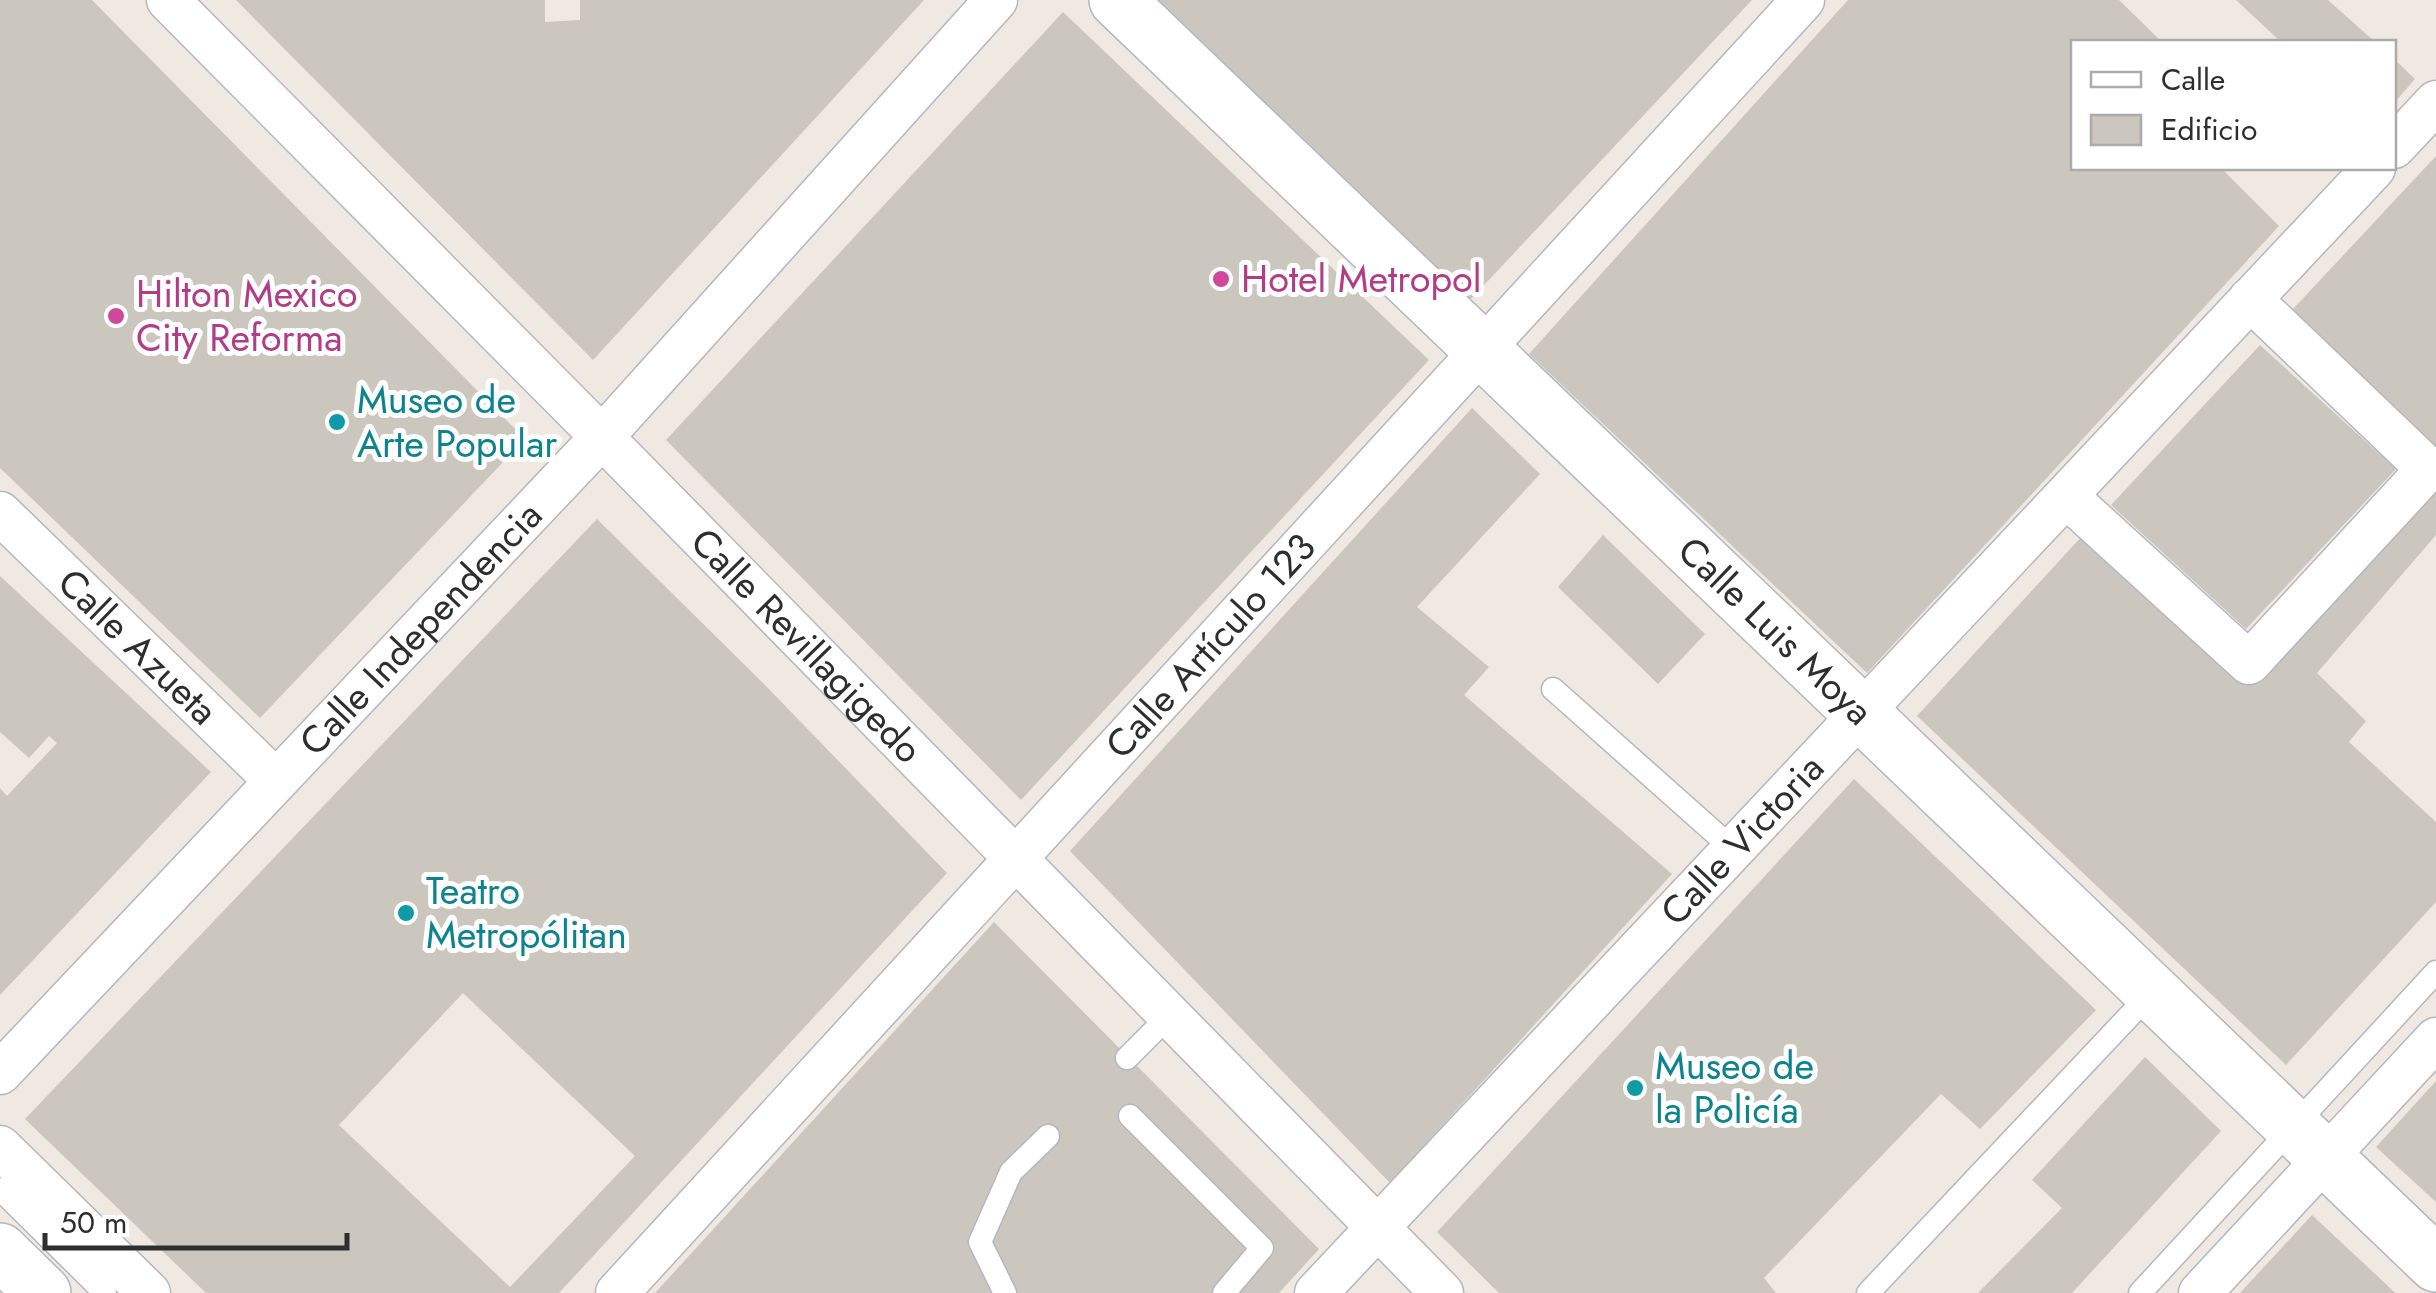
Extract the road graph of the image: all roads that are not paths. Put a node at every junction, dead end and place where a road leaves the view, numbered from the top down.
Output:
1 (168, 0) edge
2 (996, 0) edge
3 (1117, 0) edge
4 (1802, 0) edge
5 (2436, 102) edge
6 (2396, 145) edge
7 (2372, 170) edge
8 (2250, 300) junction
9 (1482, 350) junction
10 (602, 436) junction
11 (2066, 496) junction
12 (0, 513) edge
13 (1553, 689) dead end
14 (1861, 713) junction
15 (276, 781) junction
16 (1733, 849) junction
17 (1014, 859) junction
18 (2436, 972) edge
19 (2152, 992) junction
20 (1169, 1016) junction
21 (2436, 1039) edge
22 (1126, 1058) dead end
23 (0, 1072) edge
24 (1130, 1116) dead end
25 (1048, 1136) dead end
26 (2309, 1143) junction
27 (0, 1146) edge
28 (0, 1189) edge
29 (1378, 1227) junction
30 (0, 1251) edge
31 (2436, 1264) edge
32 (43, 1293) edge
33 (105, 1293) edge
34 (149, 1293) edge
35 (617, 1293) edge
36 (1006, 1293) edge
37 (1224, 1293) edge
38 (1316, 1293) edge
39 (1442, 1293) edge
40 (1868, 1293) edge
41 (2140, 1293) edge
42 (2200, 1293) edge

1 - 10 street, Calle Revillagigedo
2 - 10 street, Calle Independencia
3 - 9 street, Calle Luis Moya
4 - 9 street, Calle Artículo 123
5 - 6 street
7 - 8 street, Calle Victoria
8 - 11 street, Calle Victoria
8 - 11 street
9 - 14 street, Calle Luis Moya
9 - 17 street, Calle Artículo 123
10 - 15 street, Calle Independencia
10 - 17 street, Calle Revillagigedo
11 - 14 street, Calle Victoria
12 - 15 street, Calle Azueta
13 - 16 lane
14 - 16 street, Calle Victoria
14 - 19 street, Calle Luis Moya
15 - 23 street, Calle Independencia
16 - 29 street, Calle Victoria
17 - 20 street, Calle Revillagigedo
17 - 35 street, Calle Artículo 123
18 - 26 lane
19 - 26 street, Calle Luis Moya
19 - 40 lane
20 - 22 lane
20 - 29 street, Calle Revillagigedo
21 - 26 street
24 - 37 lane
25 - 36 lane
26 - 31 street, Calle Luis Moya
26 - 41 lane
26 - 42 street
27 - 34 street
28 - 33 lane
29 - 38 street, Calle Victoria
29 - 39 street, Calle Revillagigedo
30 - 32 street

